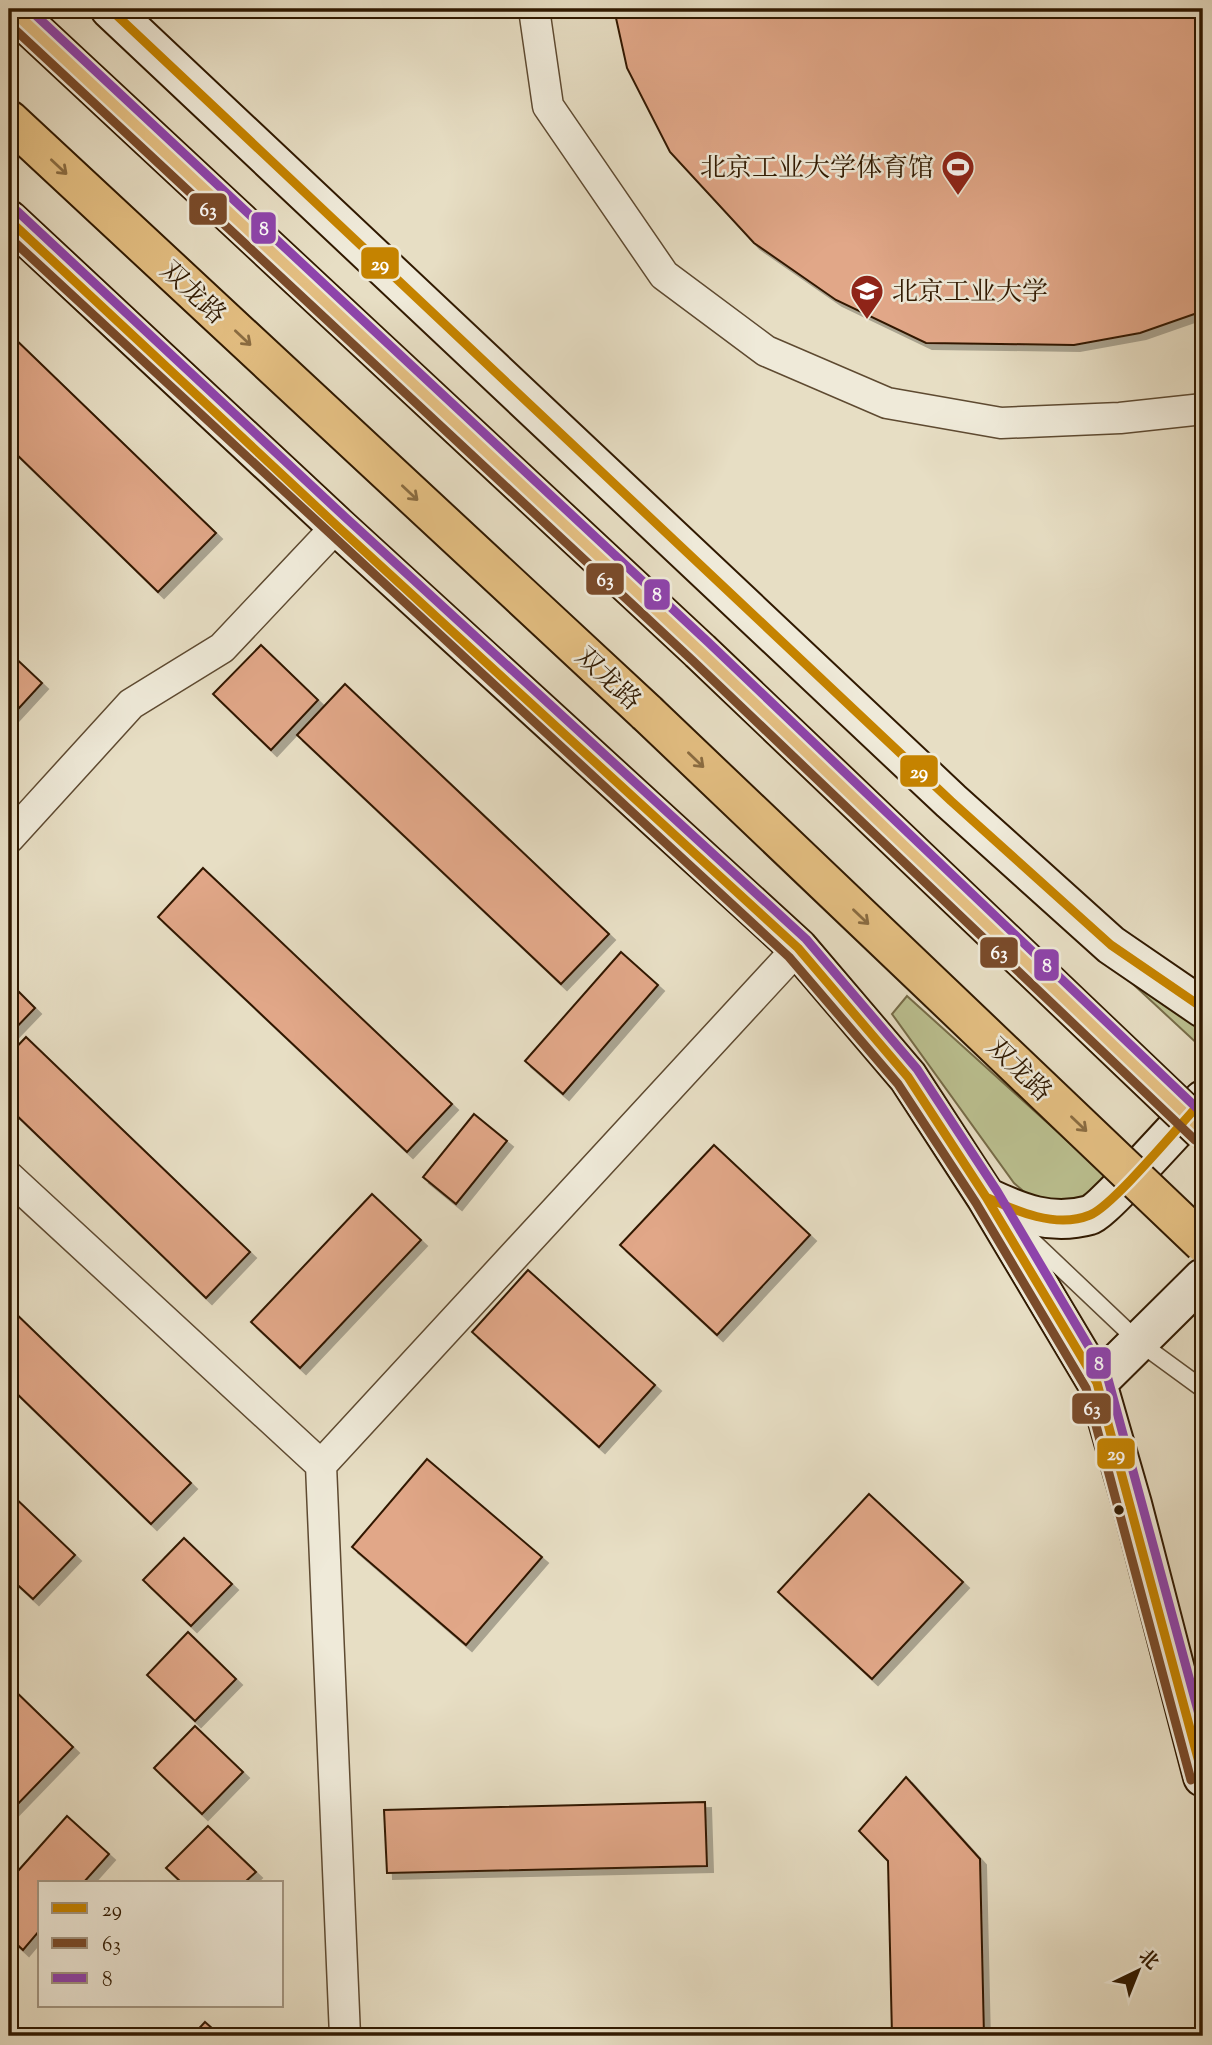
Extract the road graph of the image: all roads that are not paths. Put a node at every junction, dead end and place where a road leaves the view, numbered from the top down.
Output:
1 (11, 9) edge
2 (110, 9) edge
3 (534, 9) edge
4 (9, 120) edge
5 (9, 219) edge
6 (1203, 410) edge
7 (337, 526) junction
8 (9, 838) edge
9 (798, 948) junction
10 (1203, 1008) edge
11 (1203, 1100) edge
12 (1203, 1131) edge
13 (9, 1177) edge
14 (986, 1197) junction
15 (1203, 1243) edge
16 (1203, 1278) edge
17 (1140, 1343) junction
18 (1097, 1383) junction
19 (1203, 1389) edge
20 (321, 1465) junction
21 (1203, 1777) edge
22 (345, 2036) edge

1 - 12 main road, bridge
2 - 10 main road
3 - 6 street
4 -> 15 main road, 双龙路, bridge
5 - 7 main road
7 - 8 street
7 - 9 main road
9 - 14 main road
9 - 20 street
11 - 14 main road
13 - 20 street
14 - 17 lane
14 - 18 main road
16 - 17 main road
17 - 18 main road
17 - 19 lane
18 - 21 main road
20 - 22 street

